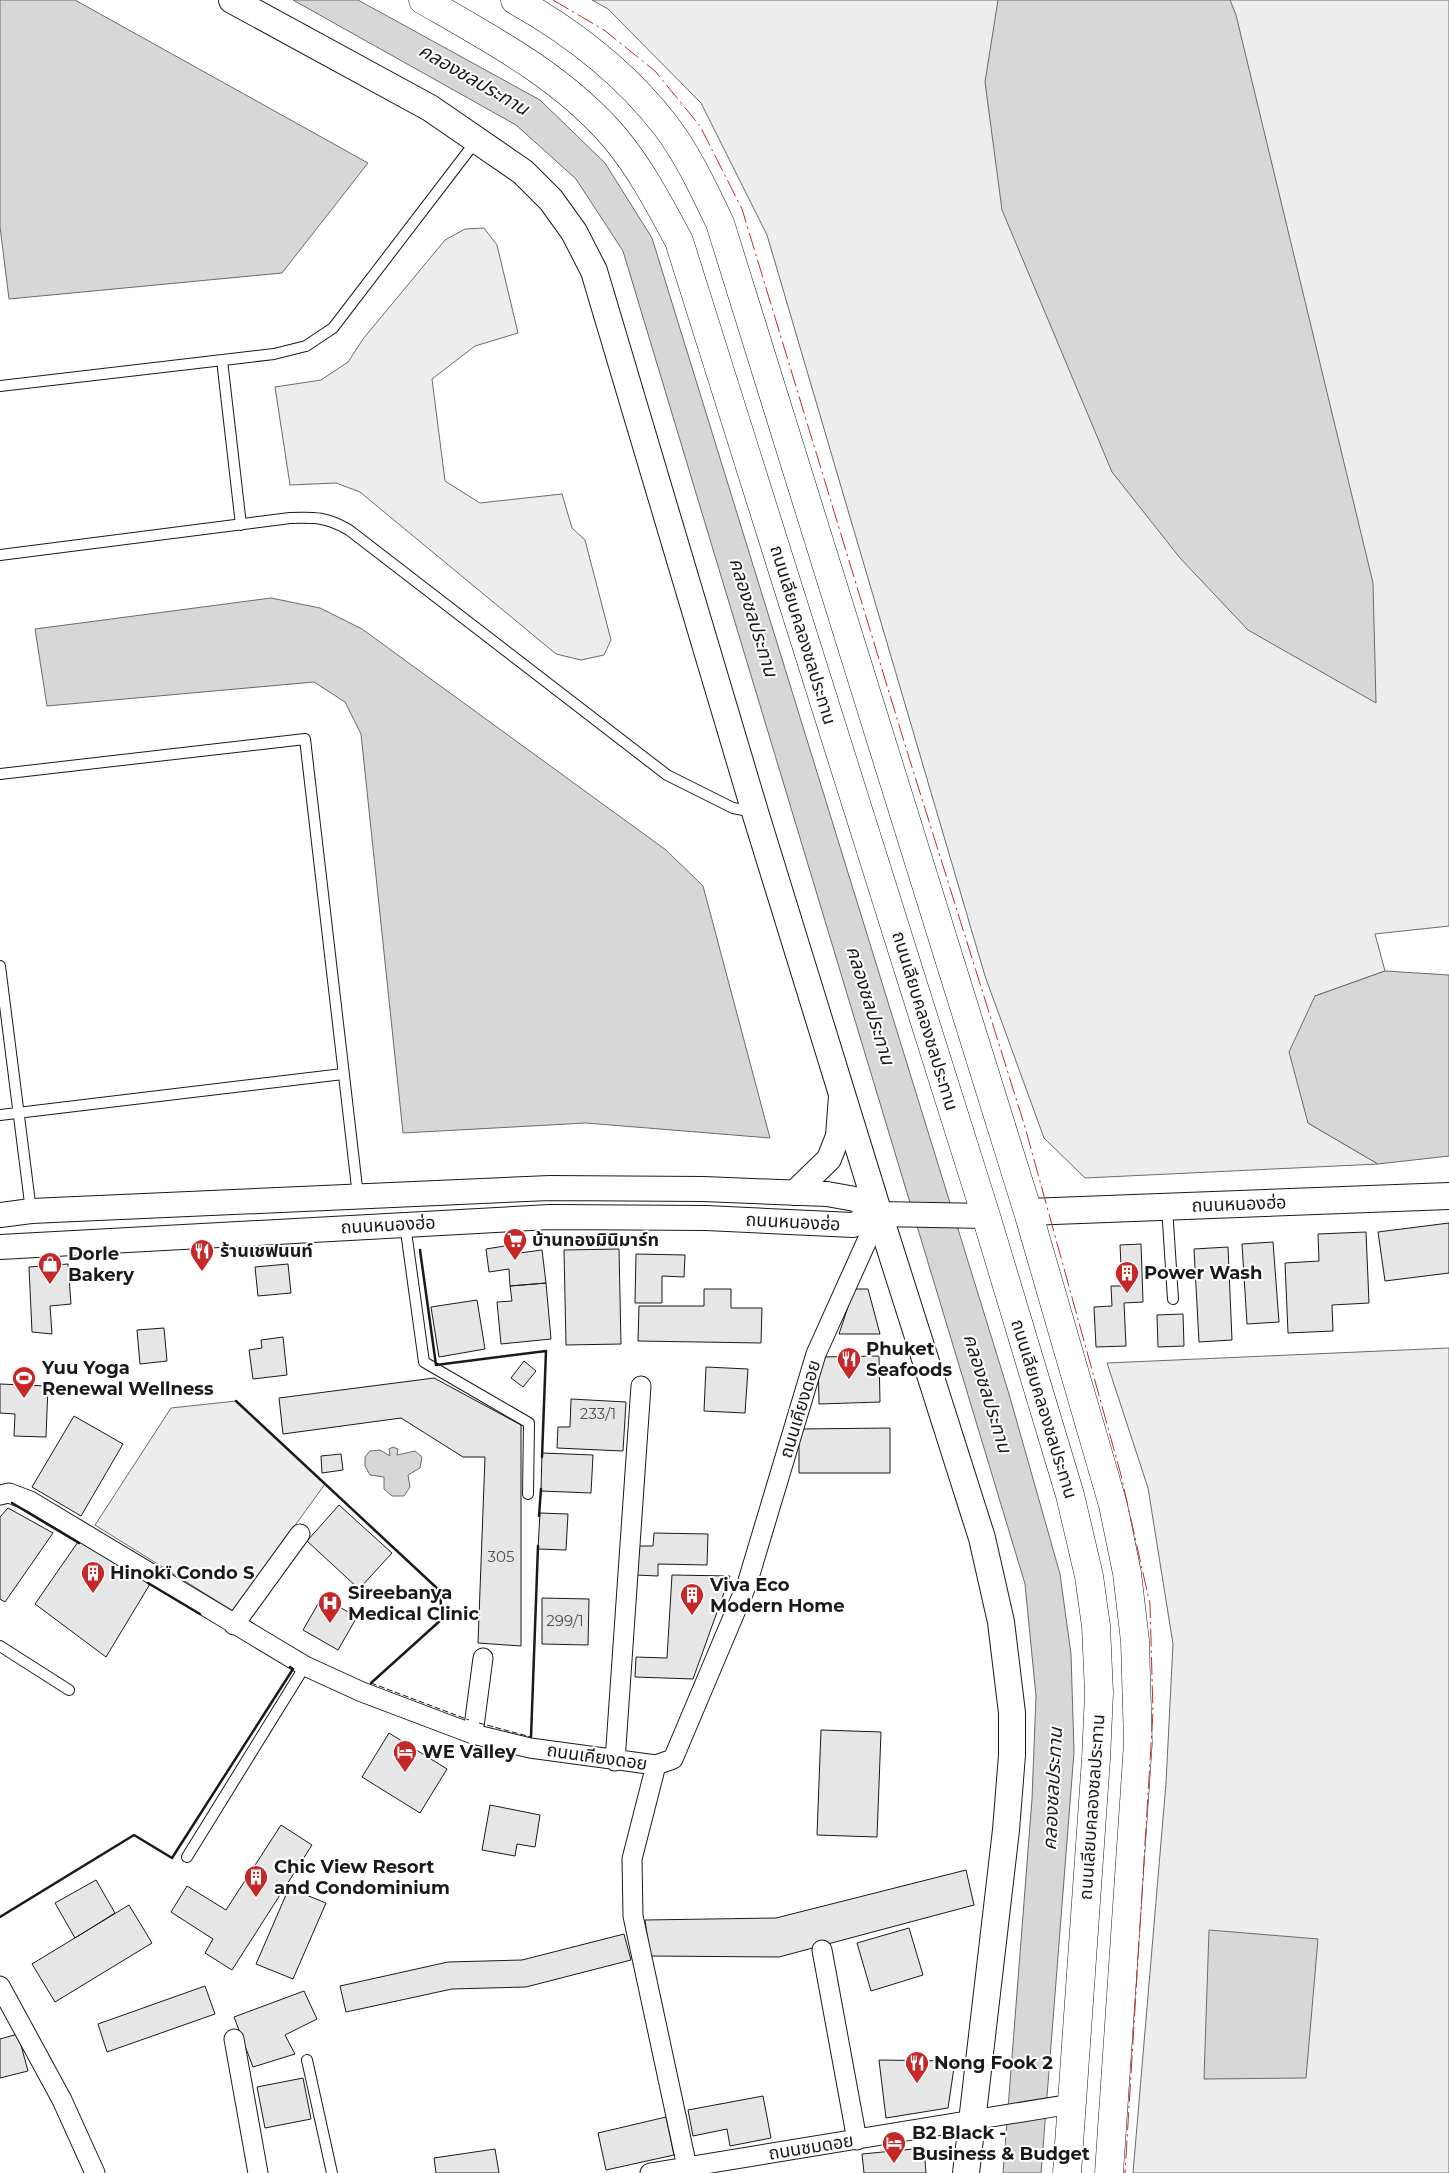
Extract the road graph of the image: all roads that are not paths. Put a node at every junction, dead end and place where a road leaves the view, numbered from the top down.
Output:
1 (232, 0) edge
2 (423, 0) edge
3 (515, 0) edge
4 (478, 140) junction
5 (222, 360) junction
6 (0, 386) edge
7 (241, 525) junction
8 (0, 555) edge
9 (0, 774) edge
10 (755, 812) junction
11 (0, 966) edge
12 (343, 1074) junction
13 (842, 1091) junction
14 (19, 1113) junction
15 (0, 1115) edge
16 (794, 1193) junction
17 (358, 1196) junction
18 (1449, 1196) edge
19 (1167, 1207) junction
20 (32, 1211) junction
21 (1028, 1212) junction
22 (879, 1214) junction
23 (0, 1215) edge
24 (986, 1216) junction
25 (405, 1224) junction
26 (33, 1244) junction
27 (0, 1247) edge
28 (1173, 1299) dead end
29 (641, 1386) dead end
30 (528, 1494) dead end
31 (0, 1495) edge
32 (300, 1534) dead end
33 (234, 1625) junction
34 (0, 1646) edge
35 (483, 1658) dead end
36 (305, 1666) junction
37 (69, 1690) dead end
38 (473, 1734) junction
39 (615, 1761) junction
40 (656, 1765) junction
41 (187, 1857) dead end
42 (822, 1950) dead end
43 (0, 1986) edge
44 (234, 2039) dead end
45 (307, 2060) dead end
46 (1072, 2104) junction
47 (971, 2121) junction
48 (857, 2140) junction
49 (687, 2167) junction
50 (95, 2173) edge
51 (258, 2173) edge
52 (332, 2173) edge
53 (650, 2173) edge
54 (966, 2173) edge
55 (1067, 2173) edge
56 (1109, 2173) edge

1 - 4 main road
2 - 24 main road, ถนนเลียบคลองชลประทาน
3 - 21 main road
4 - 5 lane
4 - 10 main road
5 - 6 lane
5 - 7 lane
7 - 8 lane
7 - 10 lane
9 - 12 lane
10 - 13 main road
11 - 14 lane
12 - 14 lane
12 - 17 lane
13 - 16 street
13 - 22 main road
14 - 15 lane
14 - 20 lane
16 - 17 street, ถนนหนองฮ่อ
16 - 22 street, ถนนหนองฮ่อ
17 - 20 street, ถนนหนองฮ่อ
18 - 19 main road, ถนนหนองฮ่อ
19 - 21 main road, ถนนหนองฮ่อ
19 - 28 lane
20 - 23 street, ถนนหนองฮ่อ
20 - 26 street
21 - 24 main road
21 - 56 main road
22 - 24 street
22 - 25 street, ถนนหนองฮ่อ
22 - 40 street, ถนนเคียงดอย
22 - 47 main road
24 - 46 main road, ถนนเลียบคลองชลประทาน
25 - 26 street, ถนนหนองฮ่อ
25 - 30 lane
26 - 27 street, ถนนหนองฮ่อ
29 - 39 street
31 - 33 street, ถนนเคียงดอย
32 - 33 street
33 - 36 street, ถนนเคียงดอย
34 - 37 lane
35 - 38 street
36 - 38 street, ถนนเคียงดอย
36 - 41 lane
38 - 39 street, ถนนเคียงดอย
39 - 40 street, ถนนเคียงดอย
40 - 49 street
42 - 48 street
43 - 50 street
44 - 51 street
45 - 52 lane
46 - 47 street, ถนนชมดอย
46 - 55 main road, ถนนเลียบคลองชลประทาน
47 - 48 street, ถนนชมดอย
47 - 54 main road
48 - 49 street, ถนนชมดอย
49 - 53 street, ถนนชมดอย

